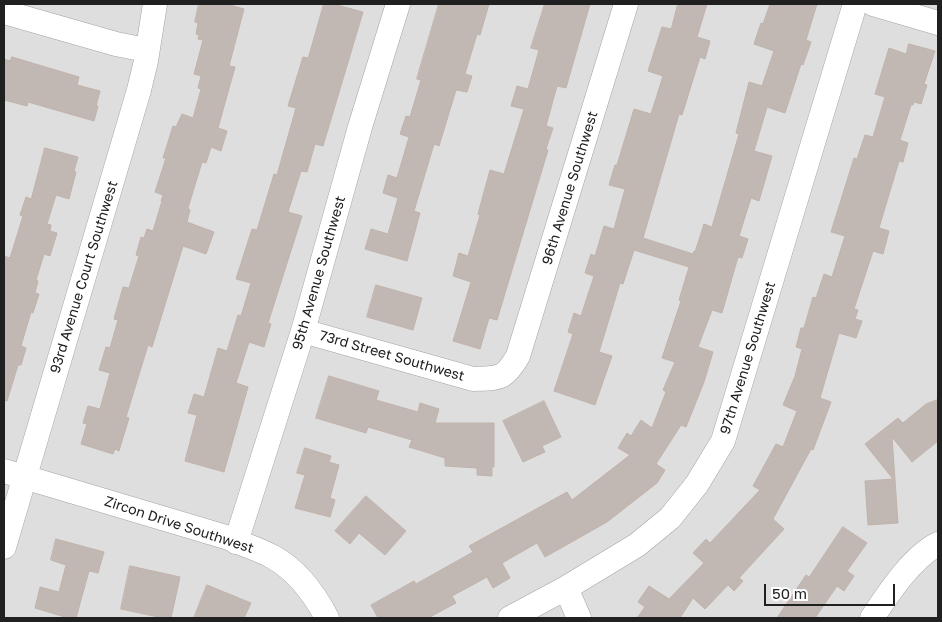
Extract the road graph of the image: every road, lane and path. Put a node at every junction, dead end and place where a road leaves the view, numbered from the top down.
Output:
1 (155, 4) edge
2 (398, 4) edge
3 (626, 4) edge
4 (855, 4) edge
5 (872, 4) edge
6 (4, 12) edge
7 (938, 23) edge
8 (146, 50) junction
9 (303, 331) junction
10 (510, 371) joint
11 (14, 474) edge
12 (236, 542) junction
13 (938, 544) edge
14 (4, 547) edge
15 (566, 588) junction
16 (327, 618) edge
17 (510, 618) edge
18 (580, 618) edge
19 (872, 618) edge

1 - 8 street, 93rd Avenue Court Southwest
2 - 9 street, 95th Avenue Southwest
3 - 10 street, 96th Avenue Southwest
4 - 15 street, 97th Avenue Southwest
5 - 7 street
6 - 8 street
8 - 11 street, 93rd Avenue Court Southwest
9 - 10 street, 73rd Street Southwest
9 - 12 street, 95th Avenue Southwest
11 - 12 street, Zircon Drive Southwest
11 - 14 street, 93rd Avenue Court Southwest
12 - 16 street, Zircon Drive Southwest
13 - 19 street
15 - 17 street, 97th Avenue Southwest
15 - 18 street

